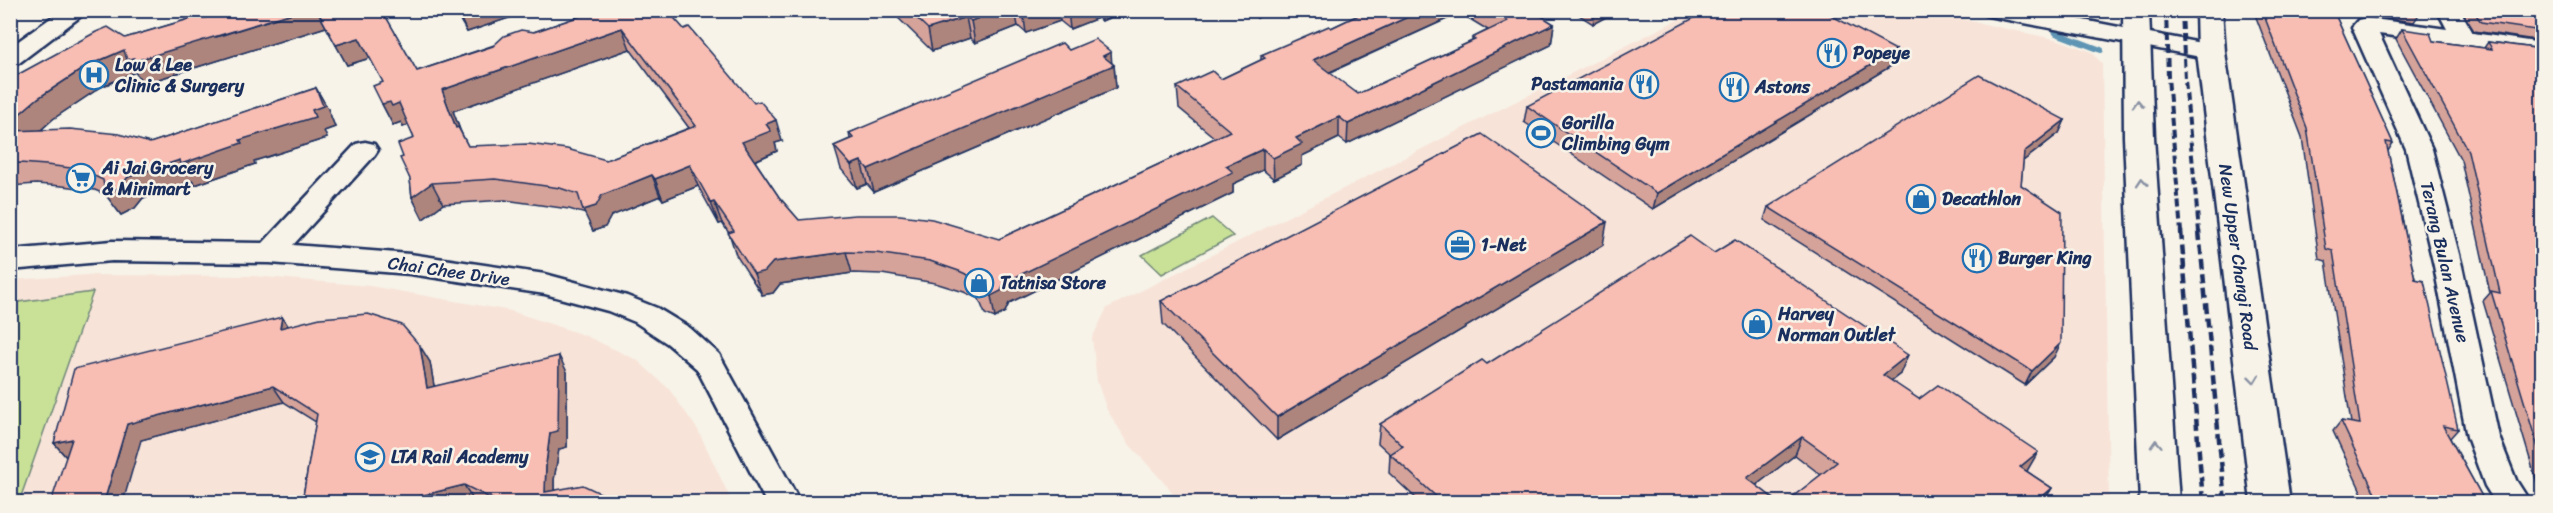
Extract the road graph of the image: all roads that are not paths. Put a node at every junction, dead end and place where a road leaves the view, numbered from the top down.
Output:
1 (50, 10) edge
2 (78, 10) edge
3 (1993, 10) edge
4 (2021, 10) edge
5 (2209, 10) edge
6 (2448, 10) edge
7 (2136, 26) edge
8 (2464, 38) junction
9 (10, 39) edge
10 (2211, 50) junction
11 (2542, 50) edge
12 (10, 58) edge
13 (365, 150) dead end
14 (270, 253) junction
15 (10, 260) edge
16 (783, 502) edge
17 (2160, 502) edge
18 (2271, 502) edge
19 (2512, 502) edge

1 - 9 street
2 - 12 street
3 - 7 street
4 - 7 street
5 - 10 main road, New Upper Changi Road
6 - 8 street
7 - 10 street
17 -> 7 main road
8 - 11 street
8 - 19 street, Terang Bulan Avenue
10 -> 18 main road, New Upper Changi Road
13 - 14 street
14 - 15 street, Chai Chee Drive
14 - 16 street, Chai Chee Drive

